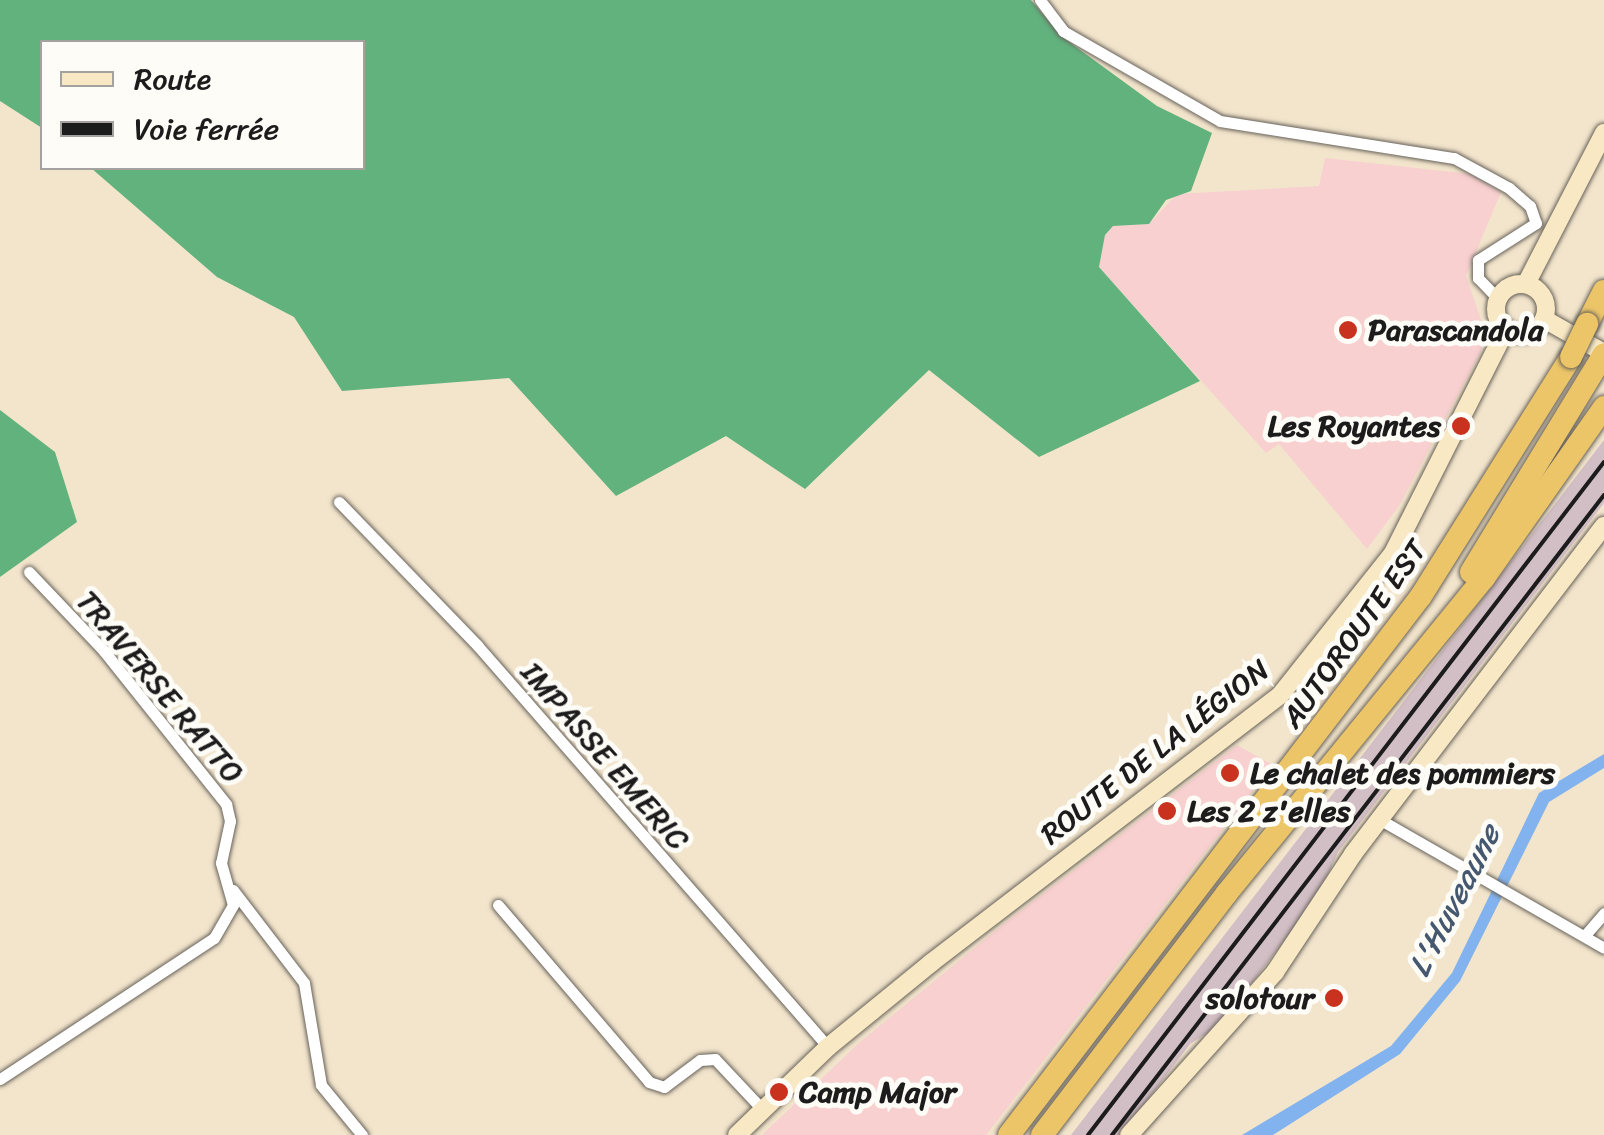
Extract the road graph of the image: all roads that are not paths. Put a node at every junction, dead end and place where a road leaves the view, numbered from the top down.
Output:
1 (1040, 0) edge
2 (1604, 133) edge
3 (1526, 284) junction
4 (1604, 290) edge
5 (1498, 299) junction
6 (1544, 319) junction
7 (1506, 330) junction
8 (1602, 358) edge
9 (1604, 407) edge
10 (338, 502) dead end
11 (1604, 526) edge
12 (29, 572) dead end
13 (1380, 818) junction
14 (233, 890) junction
15 (1227, 893) junction
16 (498, 905) dead end
17 (1604, 913) edge
18 (1586, 934) junction
19 (1604, 948) edge
20 (828, 1047) junction
21 (0, 1079) edge
22 (762, 1108) junction
23 (362, 1135) edge
24 (738, 1135) edge
25 (1009, 1135) edge
26 (1042, 1135) edge
27 (1128, 1135) edge

1 - 5 street
2 - 3 main road
3 - 5 main road
3 - 6 main road
4 - 25 highway, AUTOROUTE EST, bridge
5 - 7 main road
6 - 7 main road
6 - 8 main road
7 - 20 main road, ROUTE DE LA LÉGION
8 - 15 highway
9 - 15 highway
10 - 20 street, IMPASSE EMERIC
11 - 13 main road
12 - 14 street, TRAVERSE RATTO
13 - 18 street
13 - 27 main road
14 - 21 street, TRAVERSE RATTO
14 - 23 street
15 - 26 highway
16 - 22 street
17 - 18 street
18 - 19 street
20 - 22 main road, ROUTE DE LA LÉGION
22 - 24 main road, ROUTE DE LA LÉGION

